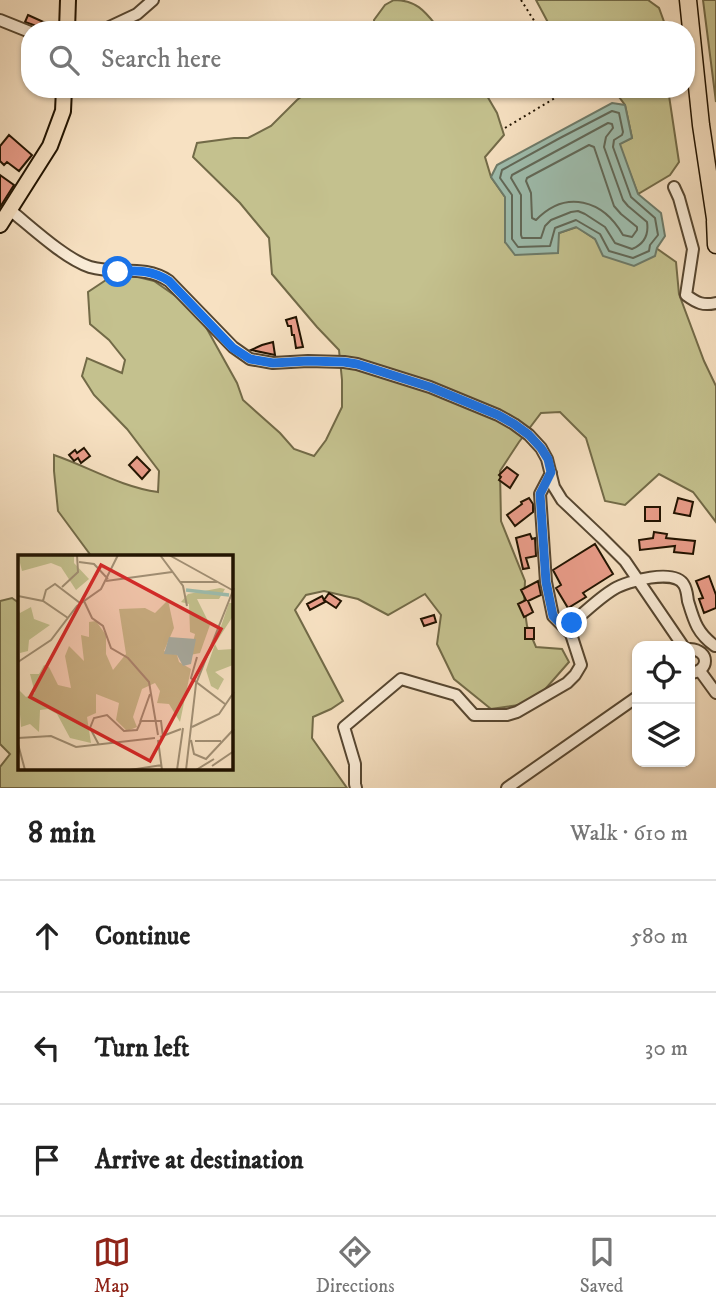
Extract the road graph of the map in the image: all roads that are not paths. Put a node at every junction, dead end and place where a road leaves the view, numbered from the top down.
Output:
1 (68, 0) edge
2 (153, 0) edge
3 (688, 0) edge
4 (0, 20) edge
5 (67, 21) edge
6 (121, 21) edge
7 (690, 21) edge
8 (21, 28) edge
9 (695, 67) edge
10 (64, 98) edge
11 (674, 187) dead end
12 (10, 210) junction
13 (715, 223) edge
14 (0, 225) edge
15 (716, 245) edge
16 (711, 304) edge
17 (551, 472) junction
18 (637, 580) junction
19 (571, 634) junction
20 (680, 641) edge
21 (715, 645) edge
22 (695, 649) edge
23 (702, 654) junction
24 (695, 672) edge
25 (716, 693) edge
26 (632, 701) edge
27 (356, 788) edge
28 (508, 788) edge

1 - 5 main road
2 - 6 street
3 - 7 highway
4 - 8 street
9 - 13 highway
10 - 12 main road
11 - 16 street
12 - 14 main road
12 - 17 street
13 - 15 highway
17 - 18 street
17 - 19 street
18 - 19 street
18 - 20 street
18 - 21 street
19 - 27 street
21 - 23 street
22 - 23 street
23 - 24 street
24 - 25 street
26 - 28 street

